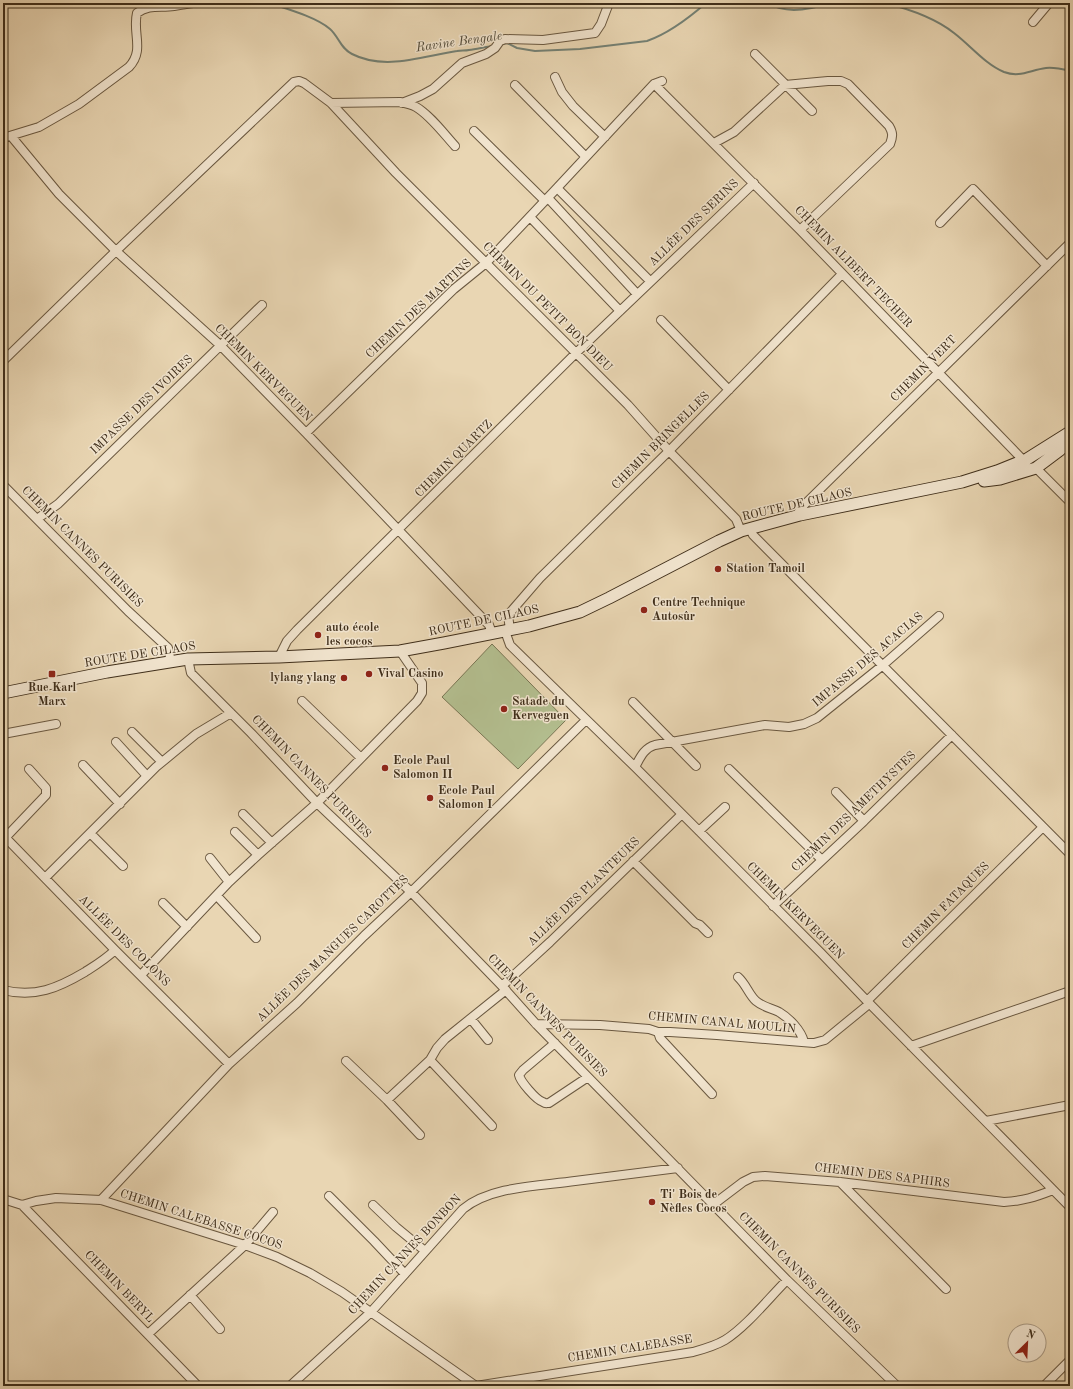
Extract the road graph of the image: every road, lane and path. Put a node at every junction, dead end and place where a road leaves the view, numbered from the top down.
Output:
1 (193, 3) edge
2 (609, 3) edge
3 (1049, 3) edge
4 (1033, 22) dead end
5 (755, 54) dead end
6 (555, 77) dead end
7 (658, 82) joint
8 (515, 85) dead end
9 (785, 85) junction
10 (402, 102) junction
11 (331, 103) junction
12 (812, 111) dead end
13 (474, 132) dead end
14 (7, 137) edge
15 (605, 137) junction
16 (714, 143) junction
17 (455, 146) dead end
18 (586, 157) junction
19 (754, 183) junction
20 (557, 188) junction
21 (546, 200) junction
22 (530, 217) junction
23 (940, 223) dead end
24 (800, 230) junction
25 (1070, 243) edge
26 (116, 250) junction
27 (486, 263) junction
28 (1047, 266) junction
29 (842, 274) junction
30 (650, 281) junction
31 (637, 294) junction
32 (262, 305) dead end
33 (620, 311) junction
34 (661, 320) dead end
35 (220, 345) junction
36 (576, 353) junction
37 (3, 361) edge
38 (938, 372) junction
39 (729, 390) junction
40 (306, 433) junction
41 (1070, 435) edge
42 (669, 451) junction
43 (1024, 460) junction
44 (1034, 469) junction
45 (3, 485) edge
46 (950, 485) junction
47 (1070, 502) edge
48 (800, 515) junction
49 (37, 519) junction
50 (399, 530) junction
51 (746, 530) junction
52 (939, 616) dead end
53 (508, 630) junction
54 (492, 633) junction
55 (400, 651) junction
56 (279, 657) junction
57 (188, 659) junction
58 (171, 662) junction
59 (883, 665) junction
60 (3, 693) edge
61 (302, 701) dead end
62 (633, 702) dead end
63 (231, 713) junction
64 (586, 720) junction
65 (56, 724) dead end
66 (132, 732) dead end
67 (3, 734) edge
68 (952, 735) junction
69 (116, 742) dead end
70 (673, 742) junction
71 (361, 758) junction
72 (162, 762) junction
73 (83, 765) dead end
74 (696, 766) dead end
75 (635, 767) junction
76 (29, 769) dead end
77 (729, 769) dead end
78 (147, 776) junction
79 (836, 792) dead end
80 (317, 803) junction
81 (120, 804) junction
82 (725, 807) dead end
83 (243, 814) dead end
84 (682, 814) junction
85 (864, 821) junction
86 (1043, 827) junction
87 (698, 831) junction
88 (235, 832) dead end
89 (90, 833) junction
90 (4, 836) edge
91 (272, 844) junction
92 (1070, 854) edge
93 (258, 855) junction
94 (210, 858) dead end
95 (822, 860) junction
96 (633, 861) junction
97 (123, 866) dead end
98 (45, 878) junction
99 (229, 882) junction
100 (411, 892) junction
101 (217, 896) junction
102 (163, 904) dead end
103 (773, 906) junction
104 (188, 927) junction
105 (708, 933) dead end
106 (256, 938) dead end
107 (116, 950) junction
108 (141, 975) junction
109 (738, 977) dead end
110 (504, 988) junction
111 (3, 990) edge
112 (1070, 991) edge
113 (868, 1003) junction
114 (471, 1019) junction
115 (536, 1024) junction
116 (658, 1032) junction
117 (488, 1040) dead end
118 (804, 1042) junction
119 (555, 1043) junction
120 (911, 1046) junction
121 (430, 1060) junction
122 (346, 1061) dead end
123 (229, 1064) junction
124 (588, 1077) junction
125 (712, 1094) dead end
126 (387, 1100) junction
127 (1070, 1105) edge
128 (986, 1121) junction
129 (492, 1126) dead end
130 (420, 1134) dead end
131 (678, 1168) junction
132 (840, 1182) junction
133 (1053, 1190) junction
134 (329, 1196) dead end
135 (3, 1199) edge
136 (102, 1200) junction
137 (714, 1204) junction
138 (22, 1205) junction
139 (373, 1205) dead end
140 (1070, 1207) edge
141 (273, 1212) dead end
142 (245, 1245) junction
143 (425, 1251) junction
144 (404, 1274) junction
145 (787, 1280) junction
146 (946, 1289) dead end
147 (190, 1295) junction
148 (370, 1312) junction
149 (220, 1329) dead end
150 (148, 1334) junction
151 (1070, 1360) edge
152 (198, 1386) edge
153 (290, 1386) edge
154 (476, 1386) edge
155 (897, 1386) edge
156 (1044, 1386) edge

1 - 14 street
2 - 10 street
3 - 4 street
5 - 9 street
6 - 15 street
7 - 15 street, CHEMIN DES MARTINS
7 - 16 street, CHEMIN ALIBERT TECHER
8 - 18 street
9 - 12 street
9 - 16 street
9 - 24 street
10 - 11 street
10 - 17 street
11 - 26 street, CHEMIN DU PETIT BON DIEU
11 - 27 street, CHEMIN DU PETIT BON DIEU
13 - 21 street
14 - 26 street, CHEMIN KERVEGUEN
15 - 18 street, CHEMIN DES MARTINS
16 - 19 street, CHEMIN ALIBERT TECHER
18 - 20 street, CHEMIN DES MARTINS
19 - 24 street, CHEMIN ALIBERT TECHER
19 - 30 street, ALLÉE DES SERINS
20 - 21 street, CHEMIN DES MARTINS
20 - 30 street
21 - 22 street, CHEMIN DES MARTINS
21 - 31 street
22 - 27 street, CHEMIN DES MARTINS
22 - 33 street
23 - 28 street
24 - 29 street, CHEMIN ALIBERT TECHER
25 - 28 street, CHEMIN VERT
26 - 35 street, CHEMIN KERVEGUEN
26 - 37 street
27 - 36 street, CHEMIN DU PETIT BON DIEU
27 - 40 street, CHEMIN DES MARTINS
28 - 38 street, CHEMIN VERT
29 - 38 street, CHEMIN ALIBERT TECHER
29 - 39 street, CHEMIN BRINGELLES
30 - 31 street, CHEMIN QUARTZ
31 - 33 street, CHEMIN QUARTZ
32 - 35 street, IMPASSE DES IVOIRES
33 - 36 street, CHEMIN QUARTZ
34 - 39 street
35 - 40 street, CHEMIN KERVEGUEN
35 - 49 street, IMPASSE DES IVOIRES
36 - 42 street, CHEMIN DU PETIT BON DIEU
36 - 50 street, CHEMIN QUARTZ
38 - 43 street, CHEMIN ALIBERT TECHER
38 - 48 street, CHEMIN VERT
39 - 42 street, CHEMIN BRINGELLES
40 - 50 street, CHEMIN KERVEGUEN
41 - 43 main road, ROUTE DE CILAOS
41 - 44 main road, ROUTE DE CILAOS
42 - 51 street, CHEMIN DU PETIT BON DIEU
42 - 53 street, CHEMIN BRINGELLES
43 - 44 street, CHEMIN ALIBERT TECHER
43 - 46 main road, ROUTE DE CILAOS
44 - 46 main road, ROUTE DE CILAOS
44 - 47 street, CHEMIN ALIBERT TECHER
45 - 49 street, CHEMIN CANNES PURISIES
46 - 48 main road, ROUTE DE CILAOS
48 - 51 main road, ROUTE DE CILAOS
49 - 58 street, CHEMIN CANNES PURISIES
50 - 54 street, CHEMIN KERVEGUEN
50 - 56 street, CHEMIN QUARTZ
51 - 53 main road, ROUTE DE CILAOS
51 - 59 street, CHEMIN DU PETIT BON DIEU
52 - 59 street, IMPASSE DES ACACIAS
53 - 54 main road, ROUTE DE CILAOS
53 - 64 street, CHEMIN KERVEGUEN
54 - 55 main road, ROUTE DE CILAOS
55 - 56 main road, ROUTE DE CILAOS
55 - 71 street
56 - 57 main road, ROUTE DE CILAOS
57 - 58 main road, ROUTE DE CILAOS
57 - 63 street, CHEMIN CANNES PURISIES
58 - 60 main road, ROUTE DE CILAOS
59 - 68 street, CHEMIN DU PETIT BON DIEU
59 - 70 street, IMPASSE DES ACACIAS
61 - 71 street
62 - 70 street
63 - 72 street
63 - 80 street, CHEMIN CANNES PURISIES
64 - 75 street, CHEMIN KERVEGUEN
64 - 100 street, ALLÉE DES MANGUES CAROTTES
65 - 67 street
66 - 72 street
68 - 85 street, CHEMIN DES AMETHYSTES
68 - 86 street, CHEMIN DU PETIT BON DIEU
69 - 78 street
70 - 74 street
70 - 75 street, IMPASSE DES ACACIAS
71 - 80 street
72 - 78 street
73 - 81 street
75 - 84 street, CHEMIN KERVEGUEN
76 - 90 street
77 - 95 street
78 - 81 street
79 - 85 street
80 - 91 street
80 - 100 street, CHEMIN CANNES PURISIES
81 - 89 street
82 - 87 street
83 - 91 street
84 - 87 street, CHEMIN KERVEGUEN
84 - 96 street, ALLÉE DES PLANTEURS
85 - 95 street, CHEMIN DES AMETHYSTES
86 - 92 street, CHEMIN DU PETIT BON DIEU
86 - 113 street, CHEMIN FATAQUES
87 - 103 street, CHEMIN KERVEGUEN
88 - 93 street
89 - 97 street
89 - 98 street
90 - 98 street, ALLÉE DES COLONS
91 - 93 street
93 - 99 street
94 - 99 street
95 - 103 street, CHEMIN DES AMETHYSTES
96 - 105 street
96 - 110 street, ALLÉE DES PLANTEURS
98 - 107 street, ALLÉE DES COLONS
99 - 101 street
100 - 110 street, CHEMIN CANNES PURISIES
100 - 123 street, ALLÉE DES MANGUES CAROTTES
101 - 104 street
101 - 106 street
102 - 104 street
103 - 113 street, CHEMIN KERVEGUEN
104 - 108 street
107 - 108 street, ALLÉE DES COLONS
107 - 111 street
108 - 123 street, ALLÉE DES COLONS
109 - 118 street
110 - 114 street, ALLÉE DES PLANTEURS
110 - 115 street, CHEMIN CANNES PURISIES
112 - 120 street
113 - 118 street, CHEMIN CANAL MOULIN
113 - 120 street, CHEMIN KERVEGUEN
114 - 117 street
114 - 121 street, ALLÉE DES PLANTEURS
115 - 116 street, CHEMIN CANAL MOULIN
115 - 119 street, CHEMIN CANNES PURISIES
116 - 118 street, CHEMIN CANAL MOULIN
116 - 125 street
119 - 124 street, CHEMIN CANNES PURISIES
119 - 124 street
120 - 128 street, CHEMIN KERVEGUEN
121 - 126 street, ALLÉE DES PLANTEURS
121 - 129 street
122 - 126 street
123 - 136 street, ALLÉE DES MANGUES CAROTTES
124 - 131 street, CHEMIN CANNES PURISIES
126 - 130 street
127 - 128 street
128 - 133 street, CHEMIN KERVEGUEN
131 - 137 street, CHEMIN CANNES PURISIES
131 - 143 street, CHEMIN CANNES BONBON
132 - 133 street, CHEMIN DES SAPHIRS
132 - 137 street, CHEMIN DES SAPHIRS
132 - 146 street
133 - 140 street, CHEMIN KERVEGUEN
134 - 144 street
135 - 138 street
136 - 138 street, CHEMIN CALEBASSE COCOS
136 - 142 street, CHEMIN CALEBASSE COCOS
137 - 145 street, CHEMIN CANNES PURISIES
138 - 150 street, CHEMIN BERYL
139 - 143 street
141 - 142 street
142 - 147 street
142 - 148 street, CHEMIN CALEBASSE COCOS
143 - 144 street, CHEMIN CANNES BONBON
144 - 148 street, CHEMIN CANNES BONBON
145 - 154 street, CHEMIN CALEBASSE
145 - 155 street, CHEMIN CANNES PURISIES
147 - 149 street
147 - 150 street
148 - 153 street, CHEMIN CANNES BONBON
148 - 154 street, CHEMIN CALEBASSE COCOS
150 - 152 street, CHEMIN BERYL
151 - 156 street

